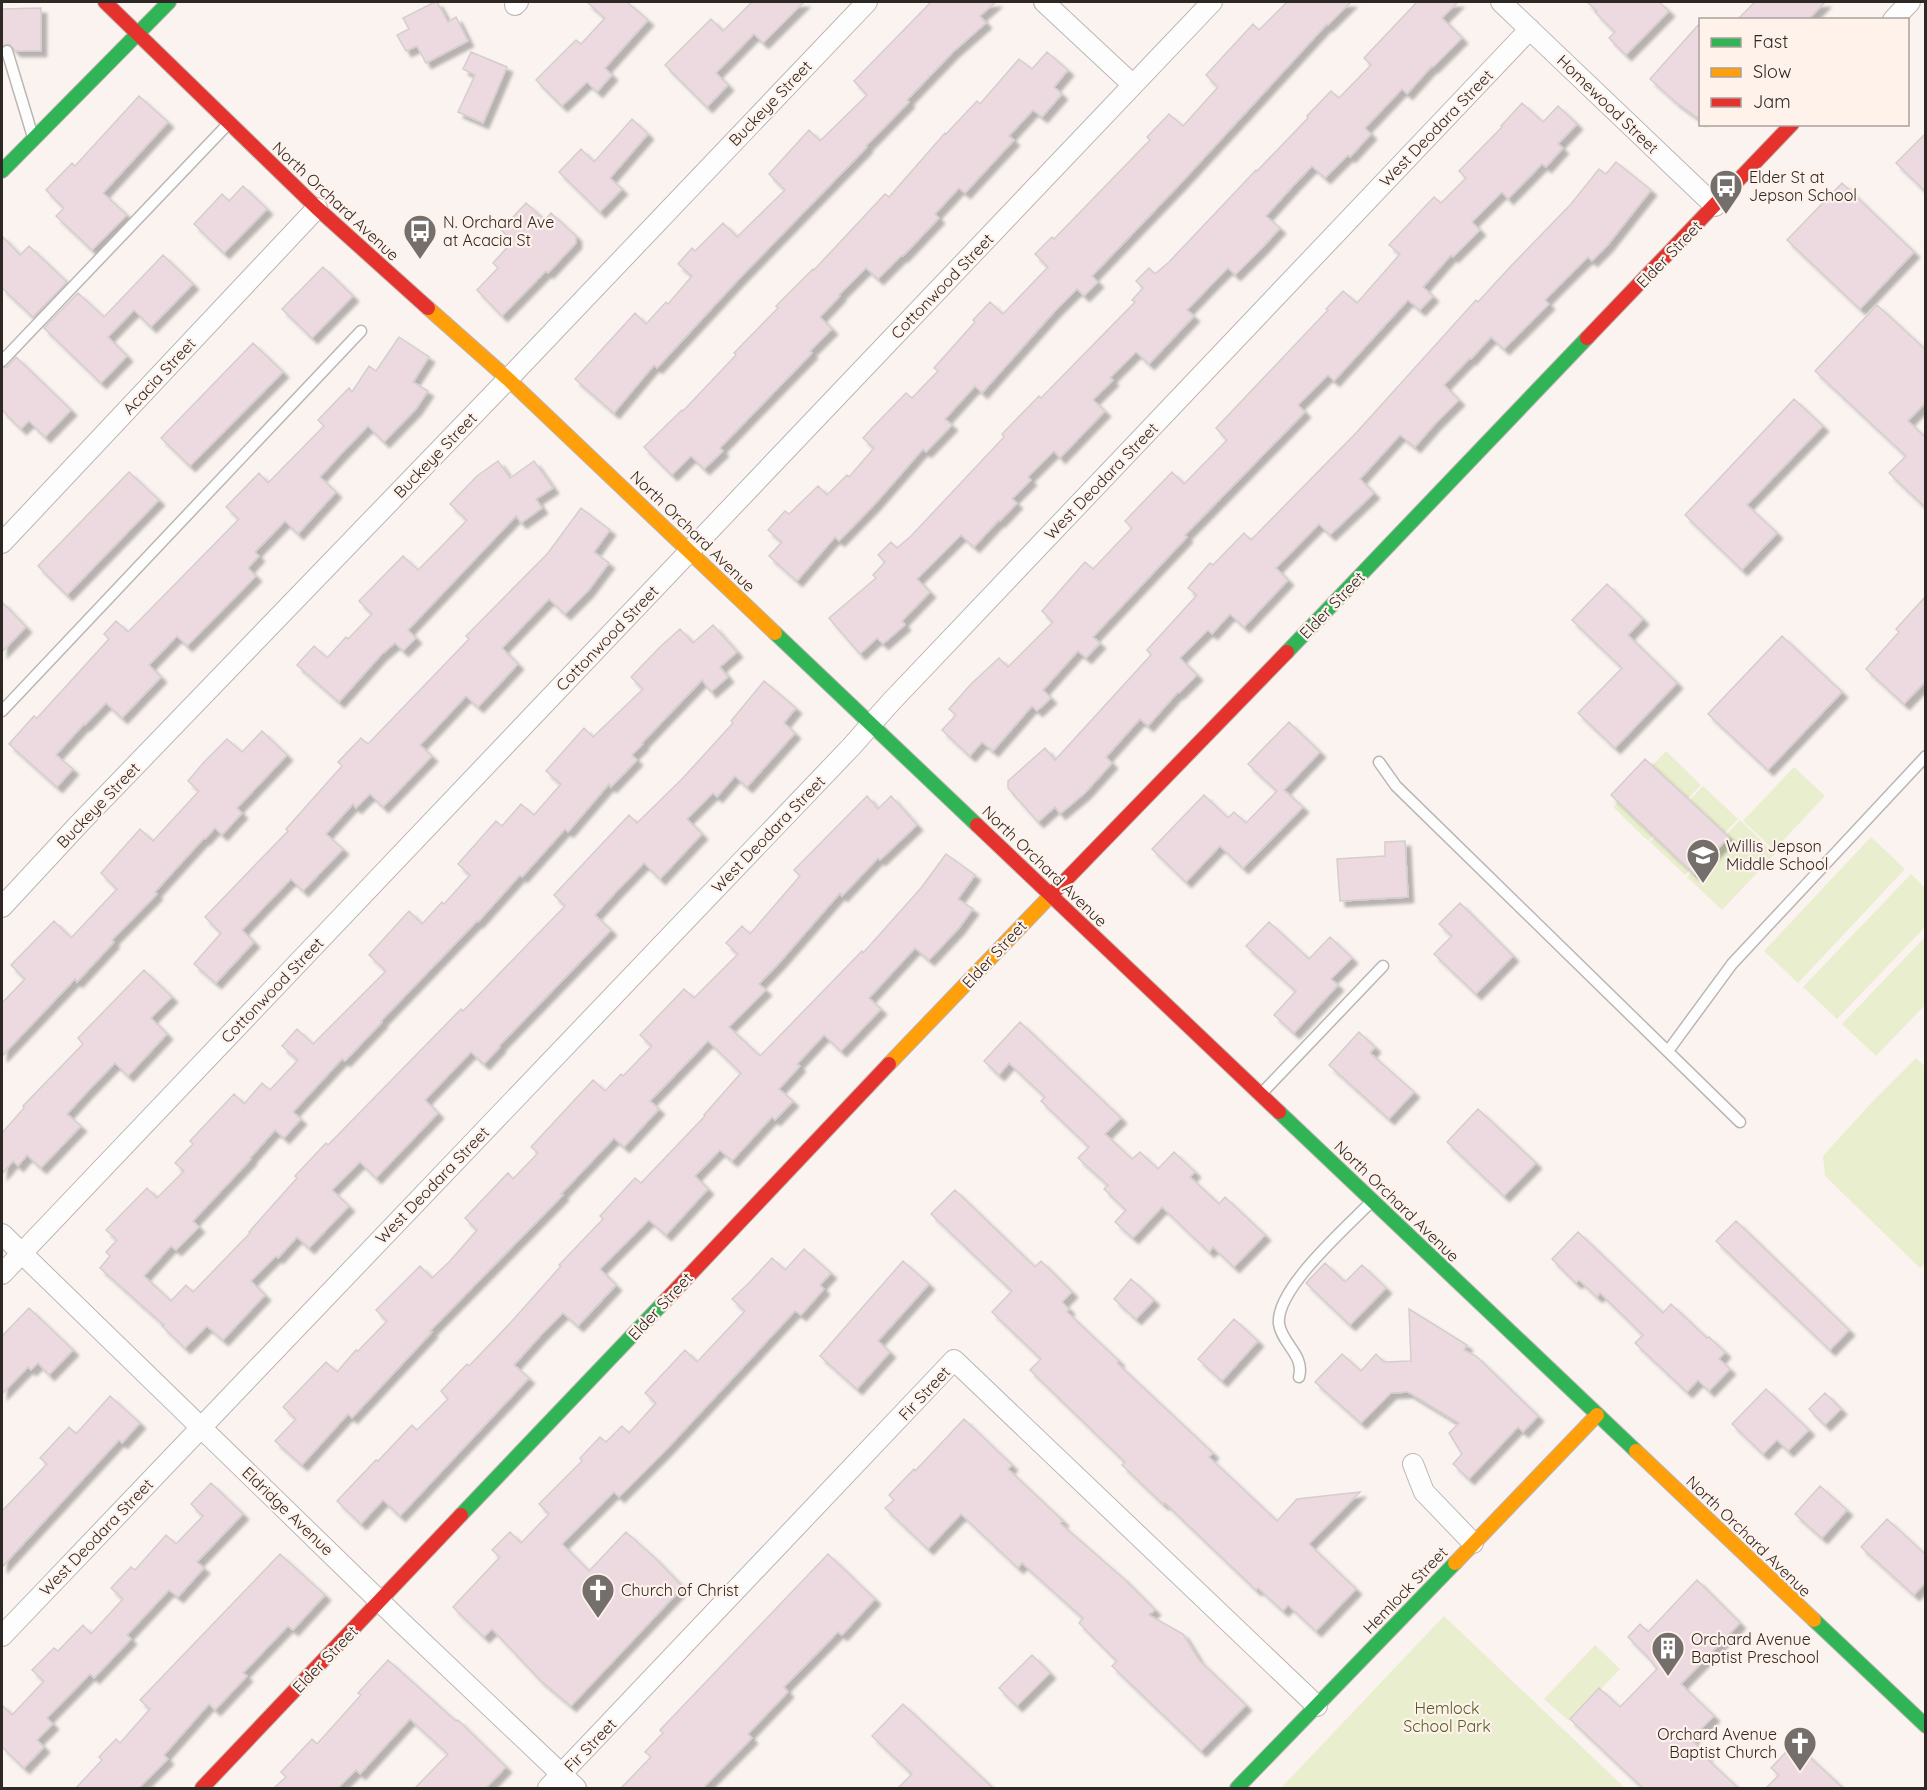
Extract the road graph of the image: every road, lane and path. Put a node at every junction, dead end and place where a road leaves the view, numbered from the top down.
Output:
1 (105, 2) edge
2 (169, 2) edge
3 (867, 2) edge
4 (1044, 2) edge
5 (1212, 2) edge
6 (1502, 2) edge
7 (1910, 2) edge
8 (1895, 18) edge
9 (1530, 29) junction
10 (138, 33) junction
11 (7, 51) dead end
12 (1133, 85) junction
13 (230, 122) junction
14 (1790, 126) edge
15 (33, 139) junction
16 (2, 171) edge
17 (1715, 206) junction
18 (317, 208) junction
19 (361, 331) dead end
20 (2, 361) edge
21 (508, 379) junction
22 (2, 543) edge
23 (690, 551) junction
24 (2, 711) edge
25 (871, 723) junction
26 (1926, 756) edge
27 (1379, 762) dead end
28 (1051, 894) junction
29 (2, 907) edge
30 (1383, 966) dead end
31 (1668, 1051) junction
32 (1261, 1095) junction
33 (1740, 1122) dead end
34 (1372, 1201) junction
35 (2, 1234) edge
36 (22, 1253) junction
37 (2, 1274) edge
38 (1299, 1377) dead end
39 (1597, 1415) junction
40 (201, 1426) junction
41 (1413, 1464) dead end
42 (1473, 1543) junction
43 (380, 1601) junction
44 (2, 1636) edge
45 (1317, 1706) junction
46 (1926, 1726) edge
47 (555, 1782) edge
48 (202, 1788) edge
49 (576, 1788) edge
50 (1237, 1788) edge

1 - 10 street, North Orchard Avenue
2 - 10 street
3 - 21 street, Buckeye Street
4 - 12 street
5 - 12 street, Cottonwood Street
6 - 9 street, Homewood Street
7 - 8 street
9 - 17 street, Homewood Street
9 - 25 street, West Deodara Street
10 - 13 street, North Orchard Avenue
10 - 15 street
11 - 15 lane
12 - 23 street, Cottonwood Street
13 - 18 street, North Orchard Avenue
13 - 20 lane
14 - 17 street, Elder Street
15 - 16 street
17 - 28 street, Elder Street
18 - 21 street, North Orchard Avenue
18 - 22 street, Acacia Street
19 - 24 lane
21 - 23 street, North Orchard Avenue
21 - 29 street, Buckeye Street
23 - 25 street, North Orchard Avenue
23 - 36 street, Cottonwood Street
25 - 28 street, North Orchard Avenue
25 - 40 street, West Deodara Street
26 - 31 lane
27 - 31 lane
28 - 32 street, North Orchard Avenue
28 - 43 street, Elder Street
30 - 32 lane
31 - 33 lane
32 - 34 street, North Orchard Avenue
34 - 38 lane
34 - 39 street, North Orchard Avenue
35 - 36 street, Eldridge Avenue
36 - 37 street, Cottonwood Street
36 - 40 street, Eldridge Avenue
39 - 42 street, Hemlock Street
39 - 46 street, North Orchard Avenue
40 - 43 street, Eldridge Avenue
40 - 44 street, West Deodara Street
41 - 42 street
42 - 45 street, Hemlock Street
43 - 47 street, Eldridge Avenue
43 - 48 street, Elder Street
45 - 47 street, Fir Street
45 - 50 street, Hemlock Street
47 - 49 street, Eldridge Avenue

